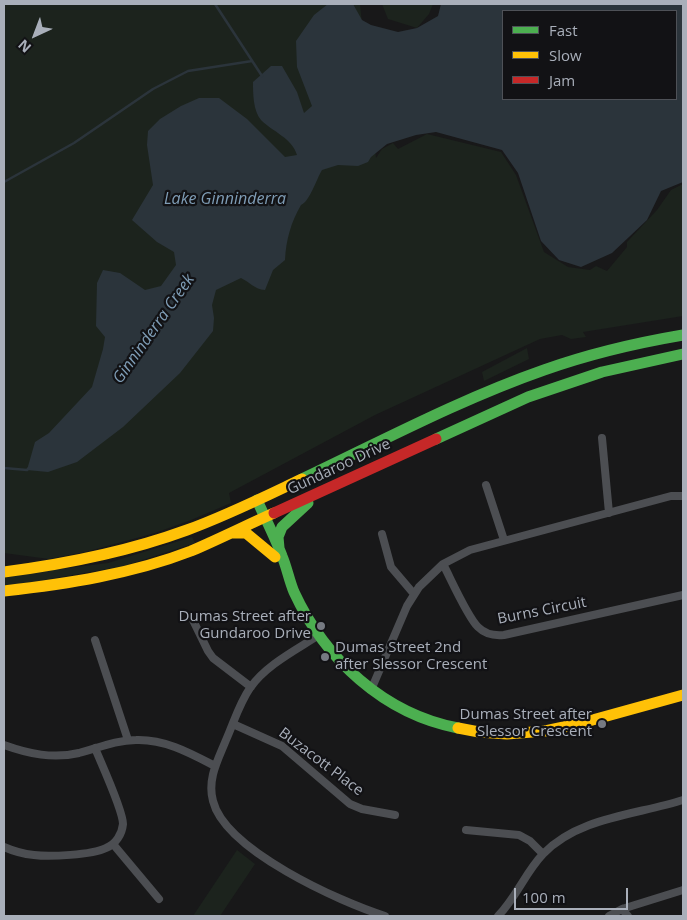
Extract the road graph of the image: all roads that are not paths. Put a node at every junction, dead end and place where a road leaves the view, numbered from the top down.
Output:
1 (683, 335) edge
2 (683, 354) edge
3 (602, 438) dead end
4 (486, 485) dead end
5 (326, 490) junction
6 (683, 496) edge
7 (253, 502) junction
8 (609, 513) junction
9 (261, 519) junction
10 (230, 533) junction
11 (382, 534) dead end
12 (504, 540) junction
13 (277, 552) junction
14 (443, 564) junction
15 (4, 572) edge
16 (4, 591) edge
17 (414, 594) junction
18 (683, 595) edge
19 (191, 616) dead end
20 (319, 635) junction
21 (95, 640) dead end
22 (250, 687) junction
23 (371, 690) junction
24 (683, 696) edge
25 (233, 724) junction
26 (128, 740) junction
27 (4, 745) edge
28 (95, 748) junction
29 (215, 766) junction
30 (683, 800) edge
31 (395, 815) dead end
32 (466, 830) dead end
33 (113, 844) junction
34 (4, 848) edge
35 (543, 854) junction
36 (683, 890) edge
37 (159, 899) dead end
38 (622, 909) junction
39 (502, 915) edge
40 (385, 916) edge
41 (609, 916) edge
42 (628, 916) edge

1 - 7 main road, Gundaroo Drive
2 - 5 main road, Gundaroo Drive
3 - 8 street
4 - 12 street
5 - 9 main road, Gundaroo Drive
5 - 13 main road
6 - 8 street
7 - 9 main road
7 - 15 main road, Gundaroo Drive
8 - 12 street
9 - 10 main road, Gundaroo Drive
9 - 13 main road
10 - 13 main road
10 - 16 main road, Gundaroo Drive
11 - 17 street
12 - 14 street
13 - 20 main road
14 - 17 street
14 - 18 street, Burns Circuit
17 - 23 street
19 - 22 street
20 - 22 street
20 - 23 main road
21 - 26 street
22 - 25 street
23 - 24 main road
25 - 29 street
25 - 31 street, Buzacott Place
26 - 28 street
26 - 29 street
27 - 28 street
28 - 33 street
29 - 40 street
30 - 35 street
32 - 35 street
33 - 34 street
33 - 37 street
35 - 39 street
36 - 38 street
38 - 41 street
38 - 42 street

